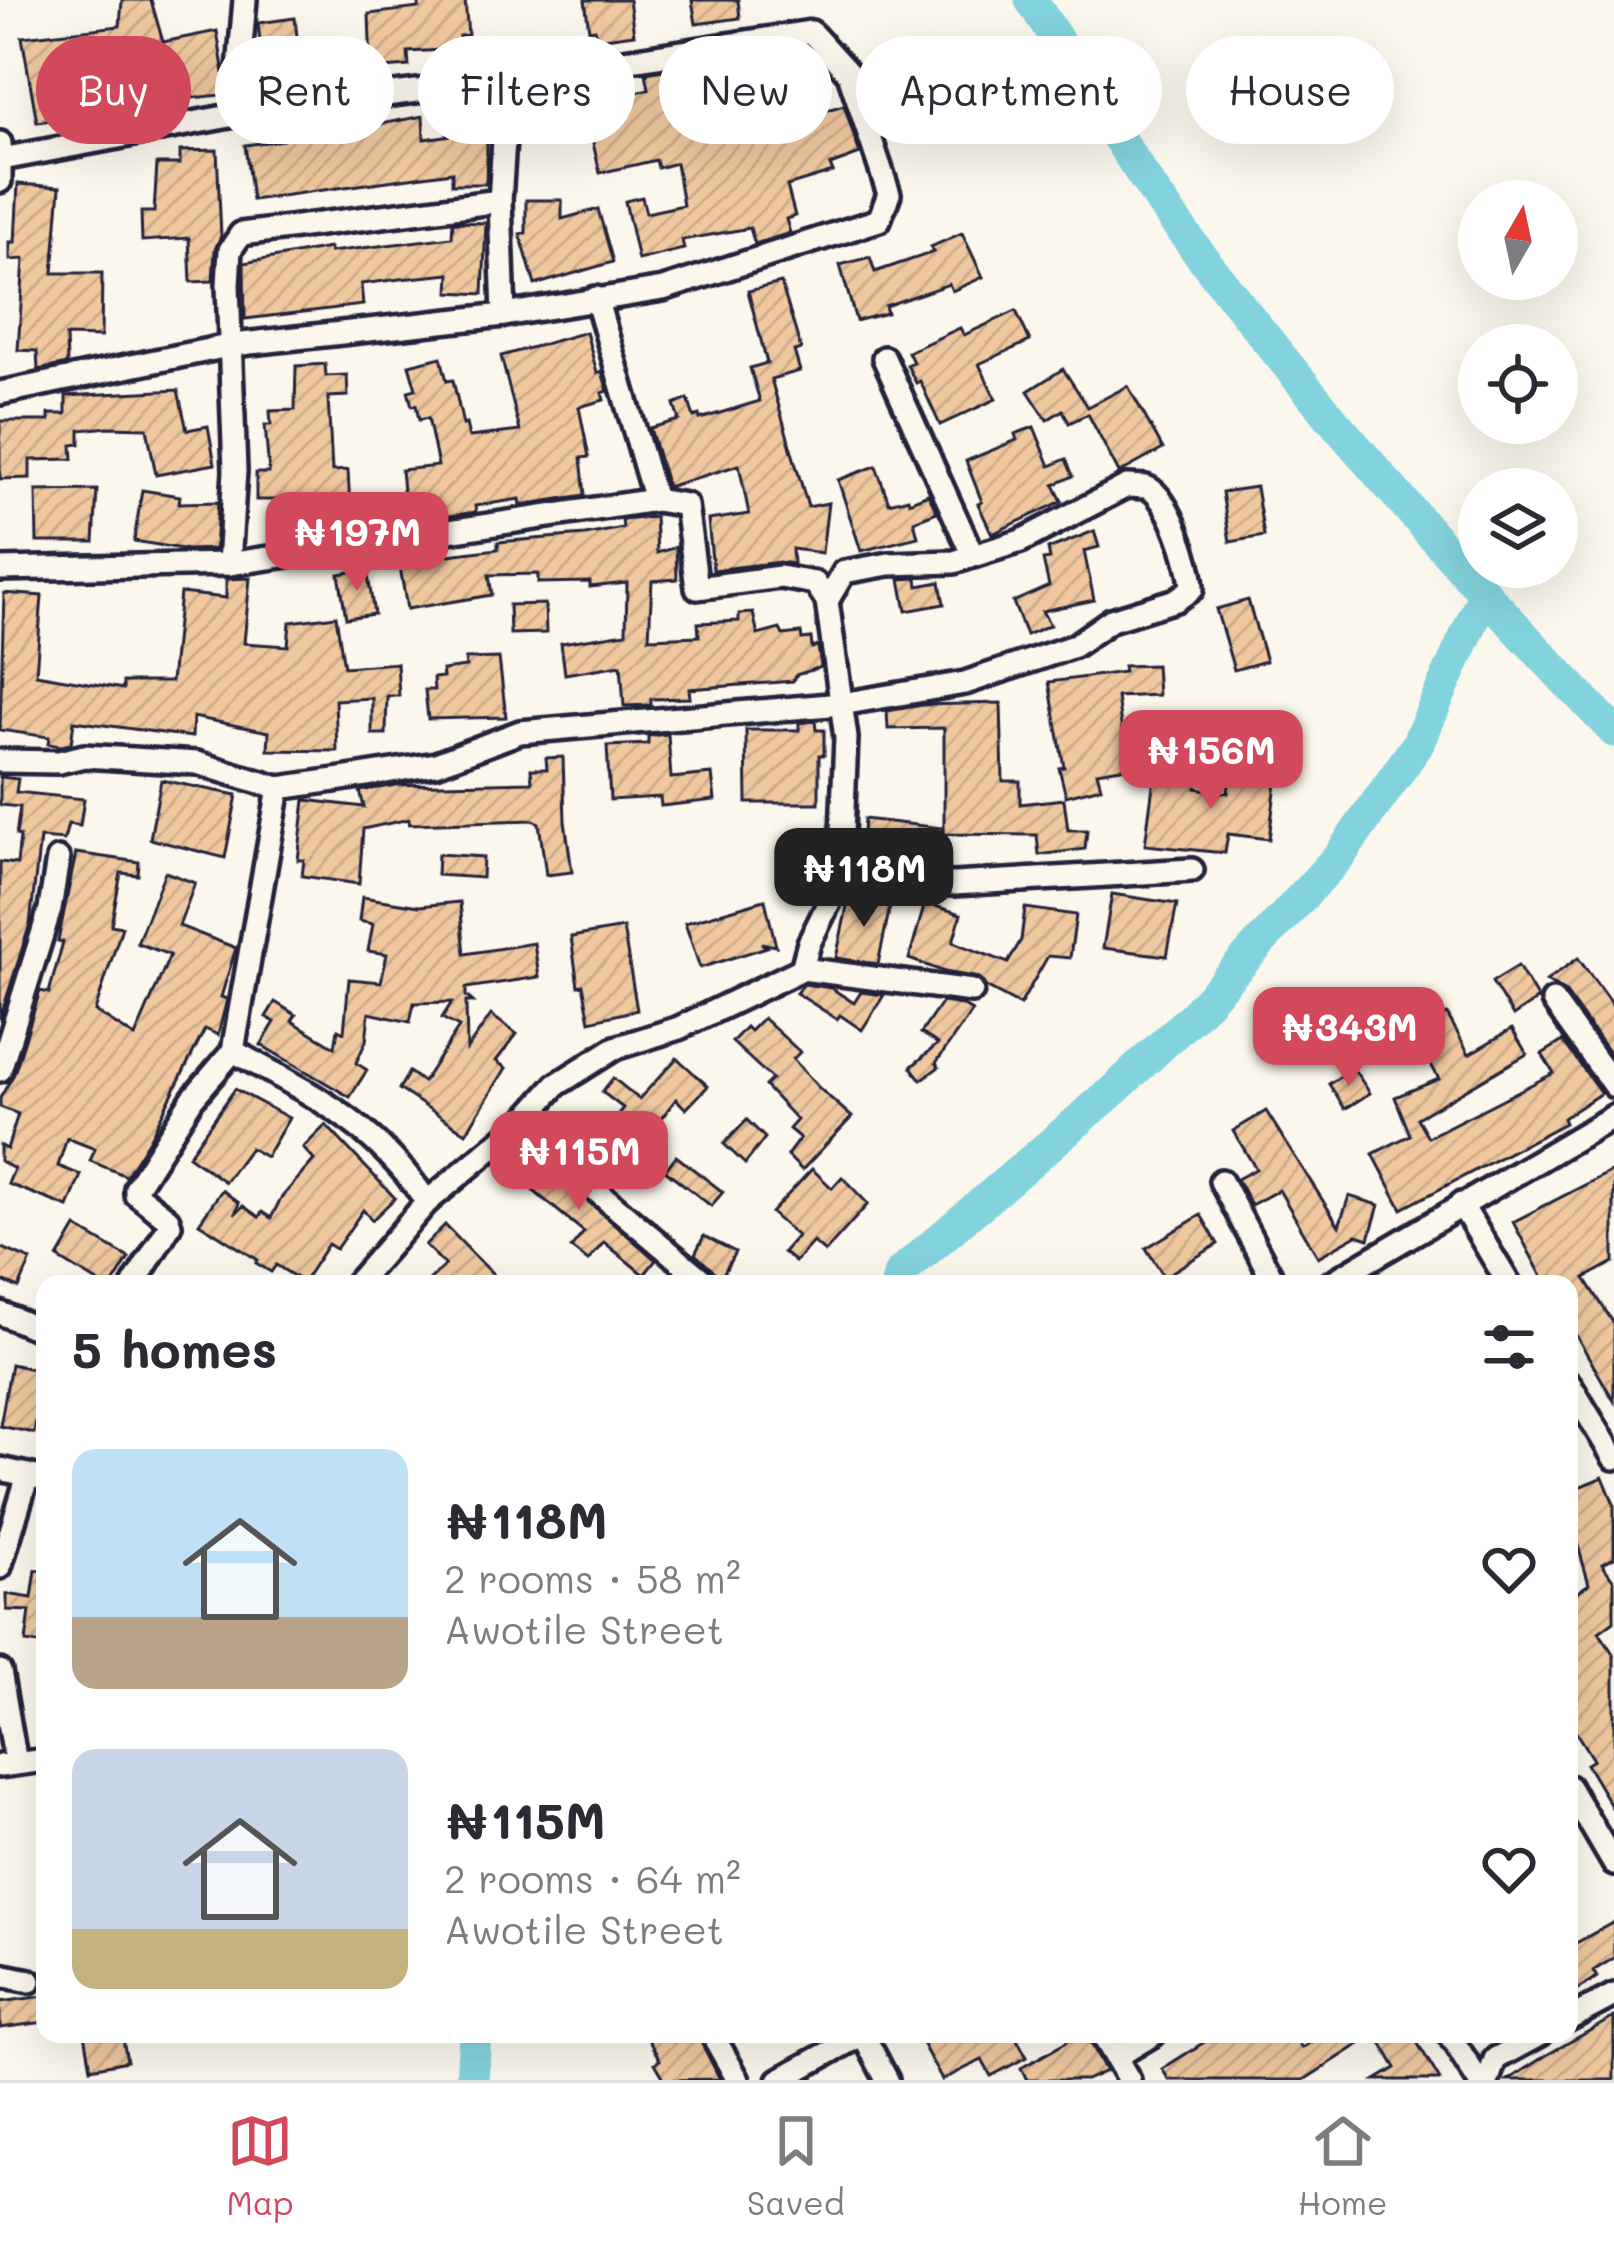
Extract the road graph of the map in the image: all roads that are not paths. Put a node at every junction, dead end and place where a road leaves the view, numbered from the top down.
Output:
1 (245, 0) edge
2 (242, 36) edge
3 (635, 60) edge
4 (215, 119) edge
5 (0, 143) edge
6 (504, 144) edge
7 (2, 159) edge
8 (0, 181) edge
9 (500, 201) junction
10 (596, 298) junction
11 (504, 315) junction
12 (233, 345) junction
13 (884, 358) dead end
14 (0, 393) edge
15 (655, 500) junction
16 (973, 556) junction
17 (229, 564) junction
18 (0, 569) edge
19 (827, 601) junction
20 (841, 704) junction
21 (0, 760) edge
22 (279, 788) junction
23 (58, 859) dead end
24 (1192, 870) dead end
25 (840, 880) junction
26 (802, 969) junction
27 (972, 992) dead end
28 (1552, 1001) dead end
29 (233, 1051) junction
30 (0, 1070) edge
31 (1614, 1086) edge
32 (1614, 1116) edge
33 (523, 1122) junction
34 (1221, 1181) dead end
35 (427, 1202) junction
36 (1461, 1204) junction
37 (139, 1275) edge
38 (364, 1275) edge
39 (696, 1275) edge
40 (1270, 1275) edge
41 (1344, 1275) edge
42 (1504, 1275) edge
43 (0, 1313) edge
44 (36, 1327) edge
45 (1578, 1398) edge
46 (1614, 1458) edge
47 (0, 1468) edge
48 (36, 1477) edge
49 (36, 1479) edge
50 (0, 1567) edge
51 (0, 1671) edge
52 (8, 1764) edge
53 (1578, 1802) edge
54 (1614, 1864) edge
55 (0, 1975) edge
56 (30, 1981) dead end
57 (1614, 1994) edge
58 (1578, 2014) edge
59 (717, 2043) edge
60 (847, 2043) edge
61 (868, 2043) edge
62 (1108, 2043) edge
63 (1138, 2043) edge
64 (1455, 2043) edge
65 (1524, 2043) edge
66 (1116, 2056) junction
67 (738, 2080) edge
68 (779, 2080) edge
69 (887, 2080) edge
70 (1129, 2080) edge
71 (1478, 2080) edge
72 (1488, 2080) edge

1 - 2 street
3 - 10 street
4 - 7 street
5 - 7 street
6 - 9 street
7 - 8 street
9 - 11 street
9 - 12 street
10 - 11 street
10 - 15 street
11 - 12 street
12 - 14 street
12 - 17 street
13 - 16 street
15 - 17 street
15 - 19 street
16 - 19 street
16 - 20 street
17 - 18 street
19 - 20 street
20 - 22 street
20 - 25 street
21 - 22 street
22 - 29 street
23 - 30 street
24 - 25 street
25 - 26 street
26 - 27 street
26 - 33 street
28 - 31 street
29 - 35 street
29 - 37 street
32 - 36 street
33 - 35 street
33 - 39 street
34 - 40 street
35 - 38 street
36 - 41 street
36 - 42 street
43 - 44 street
45 - 46 street
47 - 48 street
49 - 50 street
51 - 52 street
53 - 54 street
55 - 56 street
57 - 58 street
59 - 67 street
60 - 68 street
61 - 69 street
62 - 66 street
63 - 66 street
64 - 71 street
65 - 72 street
66 - 70 street

